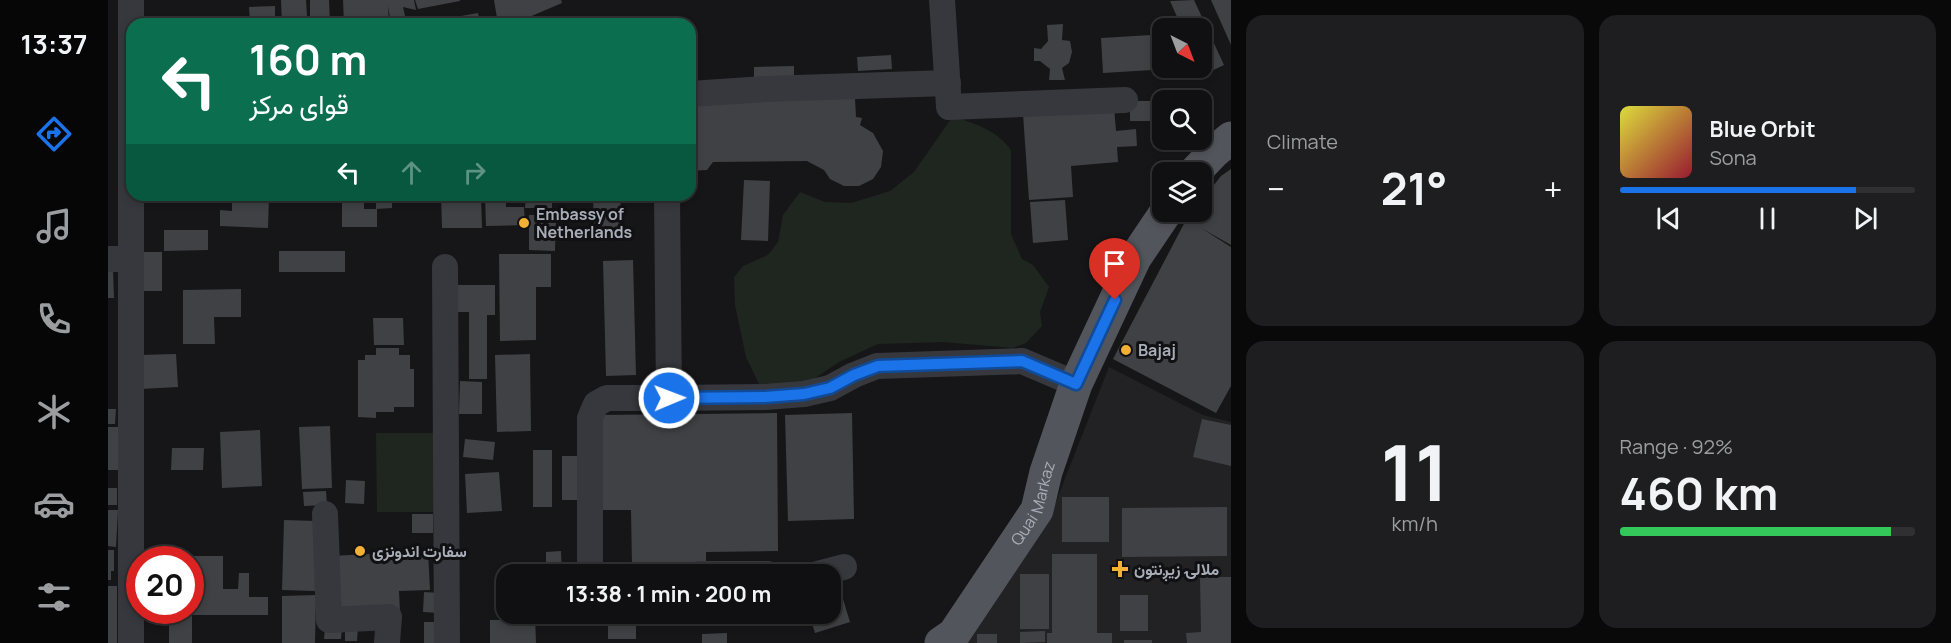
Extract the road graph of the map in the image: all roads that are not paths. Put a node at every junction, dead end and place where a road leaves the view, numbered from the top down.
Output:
1 (131, 0) edge
2 (942, 0) edge
3 (130, 18) edge
4 (948, 82) junction
5 (696, 94) edge
6 (1125, 100) dead end
7 (126, 108) edge
8 (1231, 138) edge
9 (1204, 162) edge
10 (667, 201) edge
11 (1159, 222) edge
12 (119, 260) edge
13 (445, 267) dead end
14 (1076, 384) junction
15 (669, 398) junction
16 (1046, 472) junction
17 (325, 514) dead end
18 (590, 564) edge
19 (844, 567) dead end
20 (841, 568) edge
21 (131, 643) edge
22 (387, 643) edge
23 (447, 643) edge
24 (934, 643) edge
25 (941, 643) edge

1 - 3 street
2 - 4 street
4 - 5 street
4 - 6 street
7 - 12 street
8 - 9 main road
10 - 15 street
11 - 14 main road
12 - 21 street
13 - 23 street
14 - 15 street
14 - 16 main road
15 - 18 street
16 - 24 main road, Quai Markaz
16 - 25 main road, Quai Markaz
17 - 22 street
19 - 20 street

